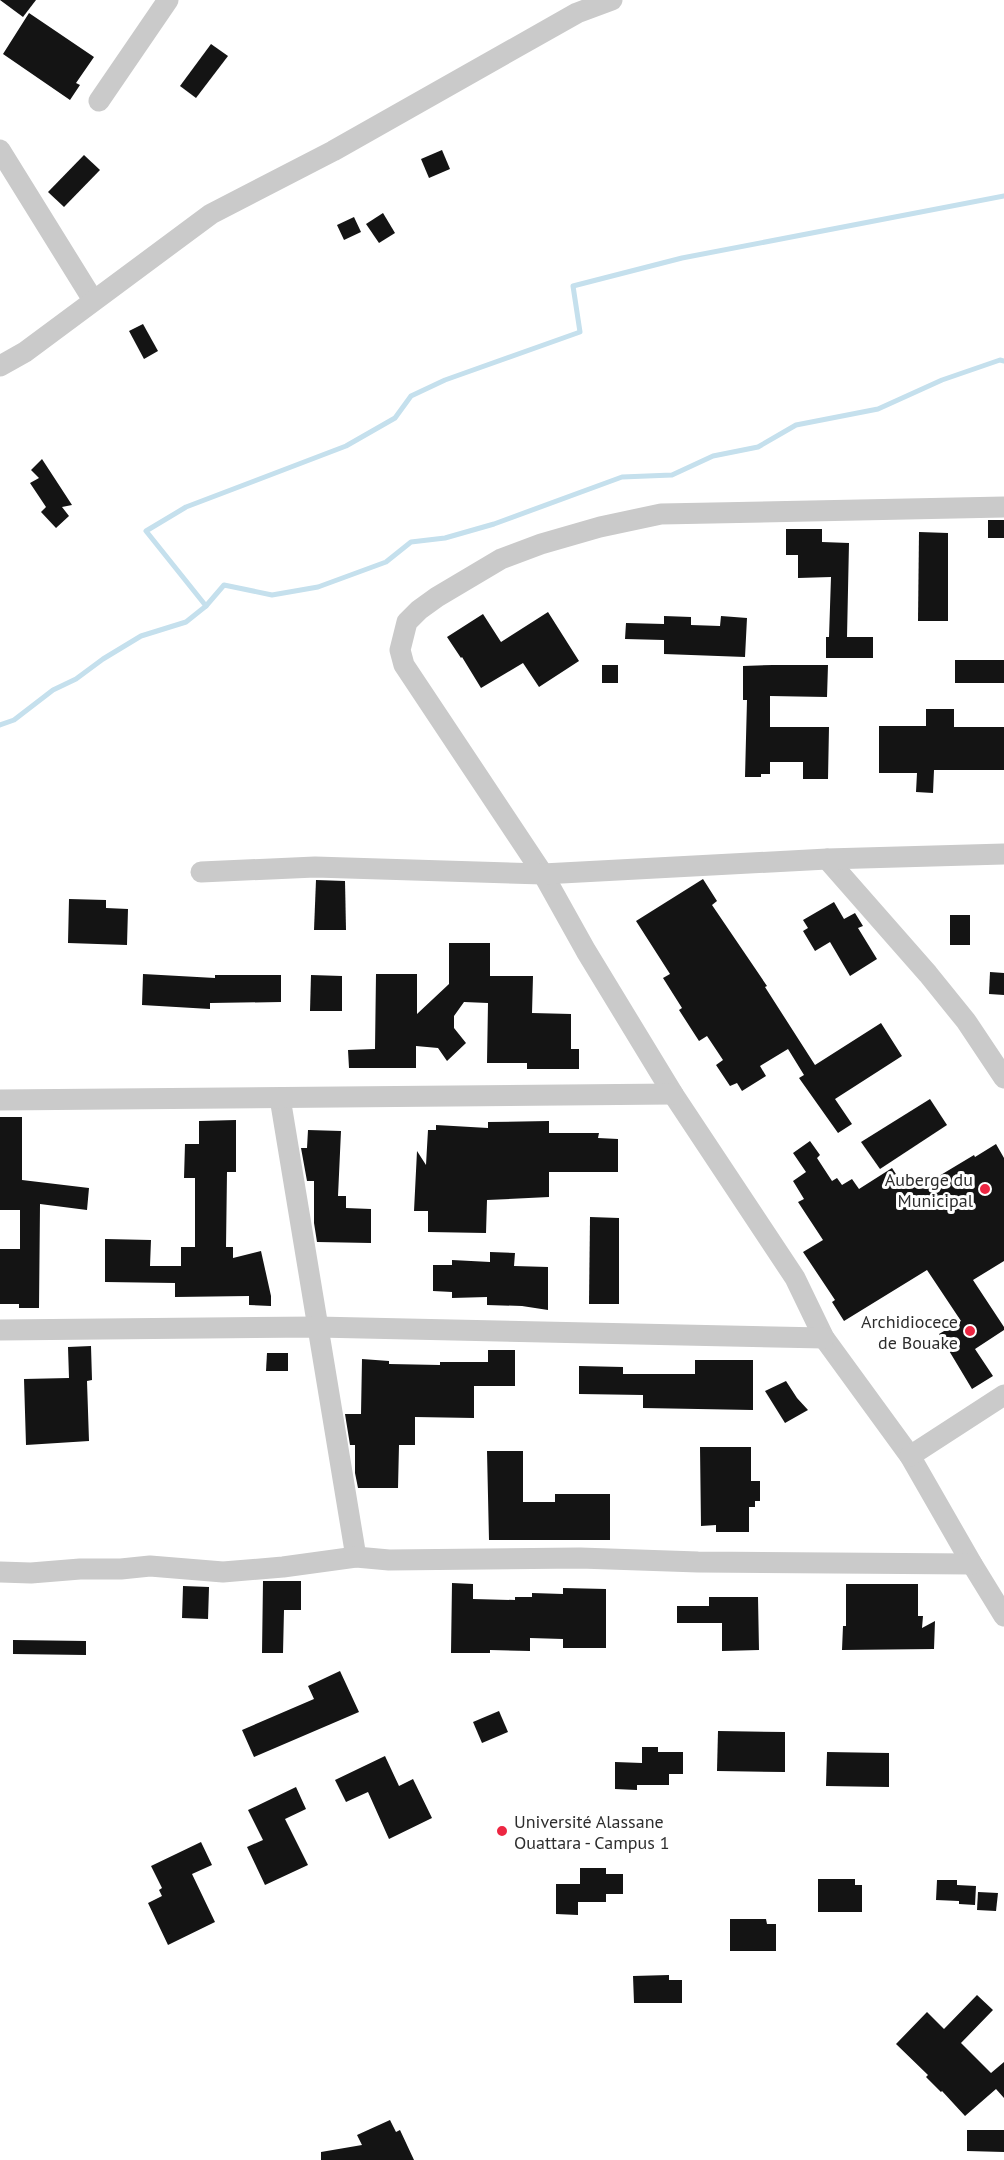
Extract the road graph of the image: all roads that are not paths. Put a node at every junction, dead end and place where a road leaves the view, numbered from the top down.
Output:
1 (168, 0) edge
2 (612, 0) edge
3 (99, 101) dead end
4 (0, 150) edge
5 (93, 300) junction
6 (0, 366) edge
7 (1004, 507) edge
8 (1004, 854) edge
9 (827, 860) junction
10 (201, 872) dead end
11 (543, 874) junction
12 (1004, 1078) edge
13 (673, 1094) junction
14 (280, 1098) junction
15 (0, 1100) edge
16 (317, 1327) junction
17 (0, 1330) edge
18 (824, 1338) junction
19 (1004, 1395) edge
20 (910, 1456) junction
21 (356, 1557) junction
22 (972, 1564) junction
23 (0, 1572) edge
24 (1004, 1616) edge

1 - 3 street
2 - 5 street
4 - 5 street
5 - 6 street
7 - 11 street
8 - 9 street
9 - 11 street
9 - 12 street
10 - 11 street
11 - 13 street
13 - 14 street
13 - 18 street
14 - 15 street
14 - 16 street
16 - 17 street
16 - 18 street
16 - 21 street
18 - 20 street
19 - 20 street
20 - 22 street
21 - 22 street
21 - 23 street
22 - 24 street

